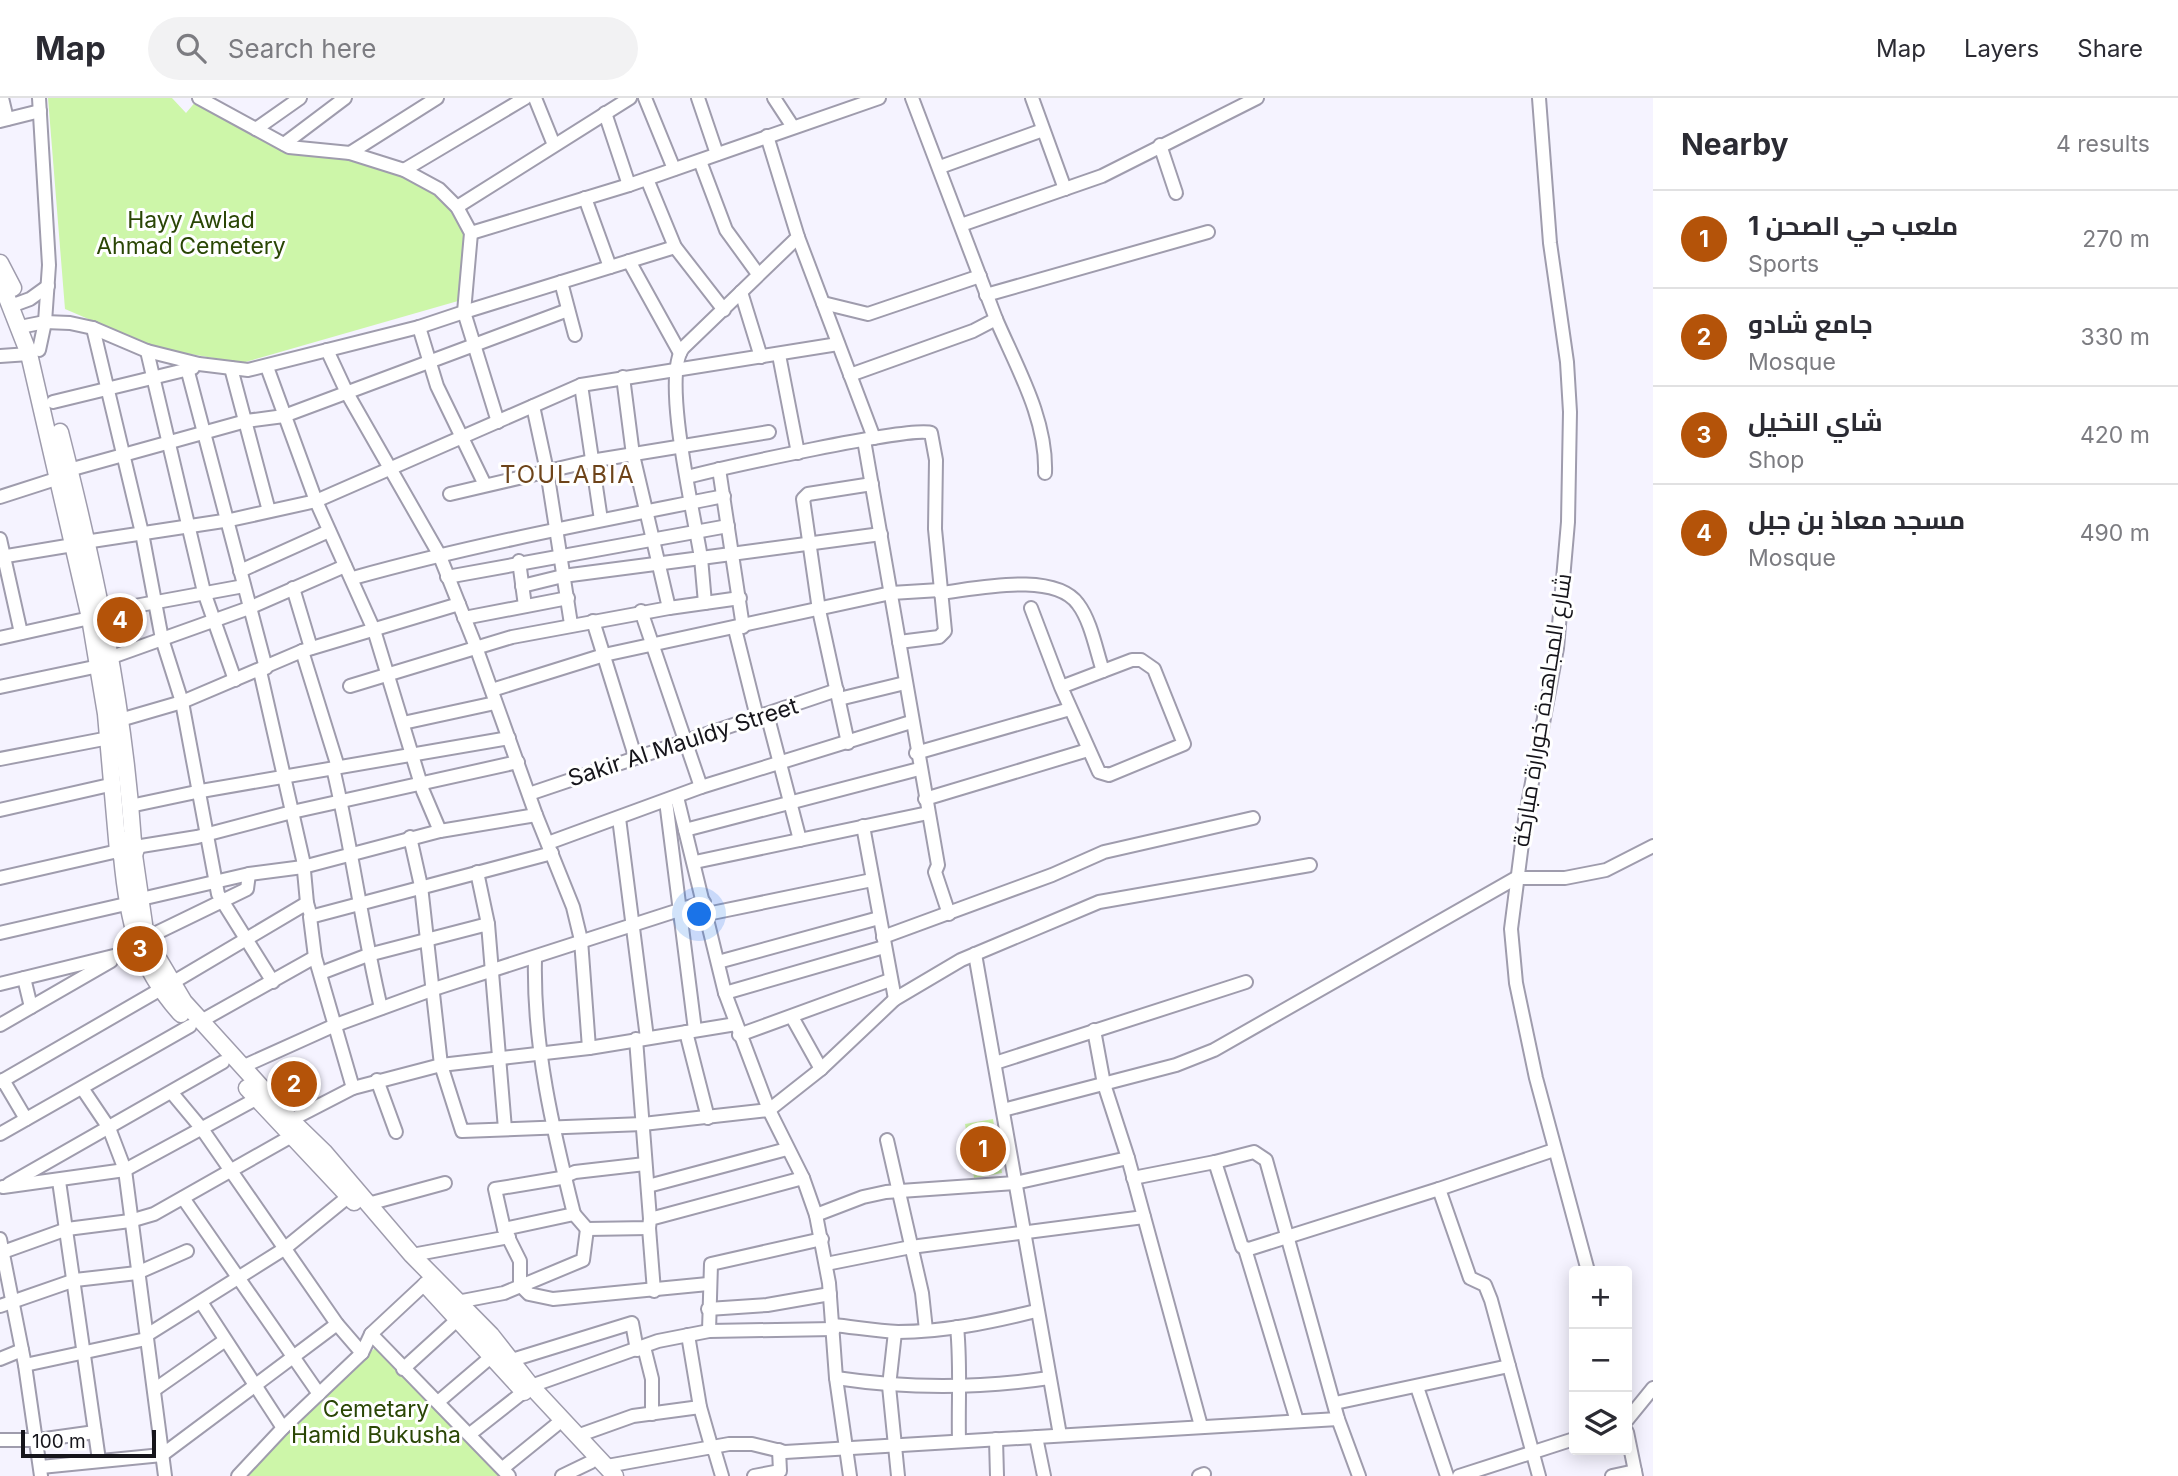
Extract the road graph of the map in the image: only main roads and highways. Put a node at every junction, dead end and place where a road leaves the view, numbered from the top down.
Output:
1 (0, 263) edge
2 (0, 280) edge
3 (16, 305) junction
4 (34, 352) junction
5 (64, 474) junction
6 (104, 662) junction
7 (127, 849) junction
8 (195, 1023) junction
9 (291, 1129) junction
10 (429, 1280) junction
11 (528, 1389) junction
12 (604, 1470) edge

1 - 3 main road
2 - 3 main road
3 - 4 main road
4 - 5 main road
4 - 5 main road
5 - 6 main road
6 - 7 main road
6 - 7 main road
7 - 8 main road
8 - 9 main road
8 - 9 main road
9 - 10 main road
9 - 10 main road
10 - 11 main road
10 - 11 main road
11 - 12 main road
11 - 12 main road

